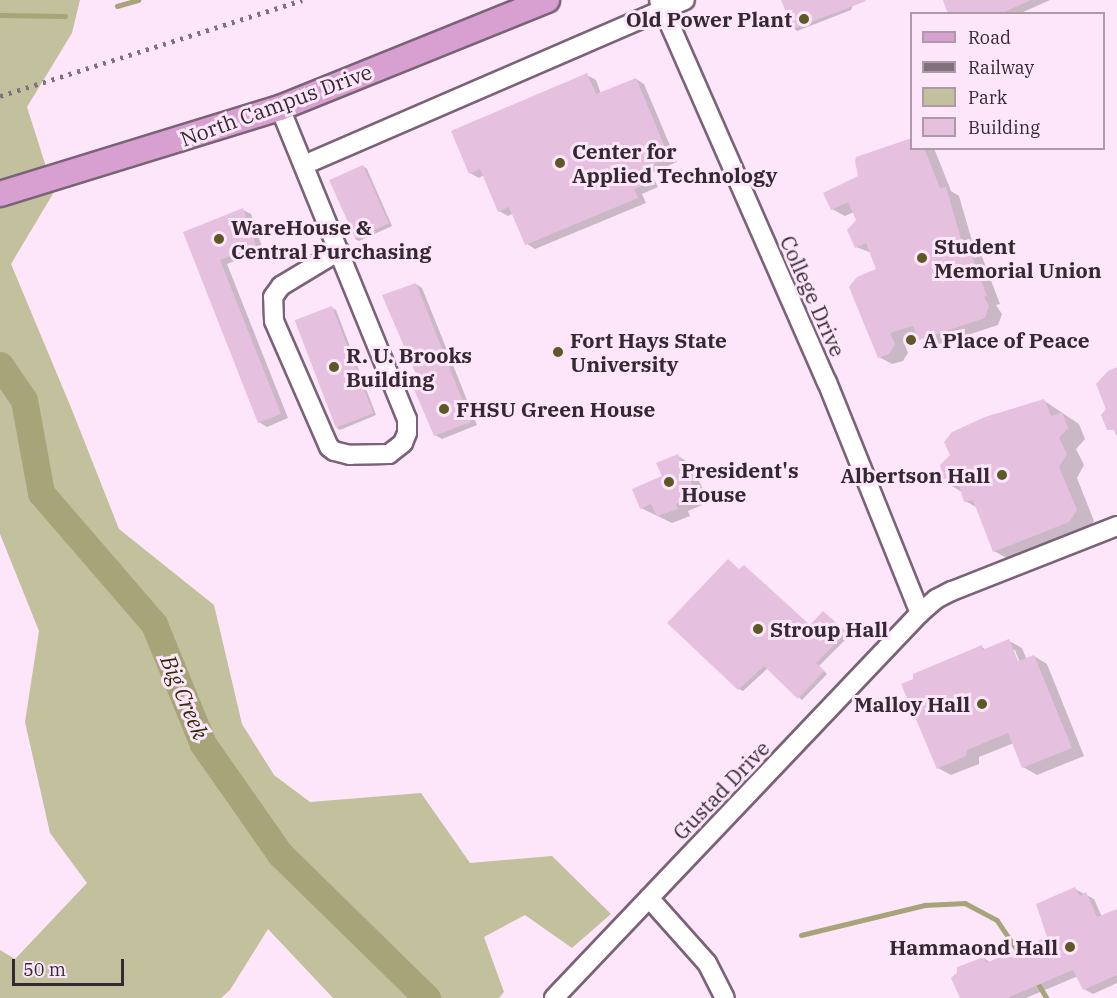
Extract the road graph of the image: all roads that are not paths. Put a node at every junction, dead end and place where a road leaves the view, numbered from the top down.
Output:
1 (548, 0) edge
2 (685, 0) edge
3 (661, 5) edge
4 (280, 108) junction
5 (304, 165) junction
6 (0, 194) edge
7 (339, 251) junction
8 (1117, 526) edge
9 (920, 613) junction
10 (649, 898) junction
11 (554, 998) edge
12 (725, 998) edge

1 - 4 main road, North Campus Drive
2 - 3 street
3 - 5 street
3 - 9 street, College Drive
4 - 5 street
4 - 6 main road, North Campus Drive
5 - 7 street
7 - 7 street
8 - 9 street, Gustad Drive
9 - 10 street, Gustad Drive
10 - 11 street, Gustad Drive
10 - 12 street

